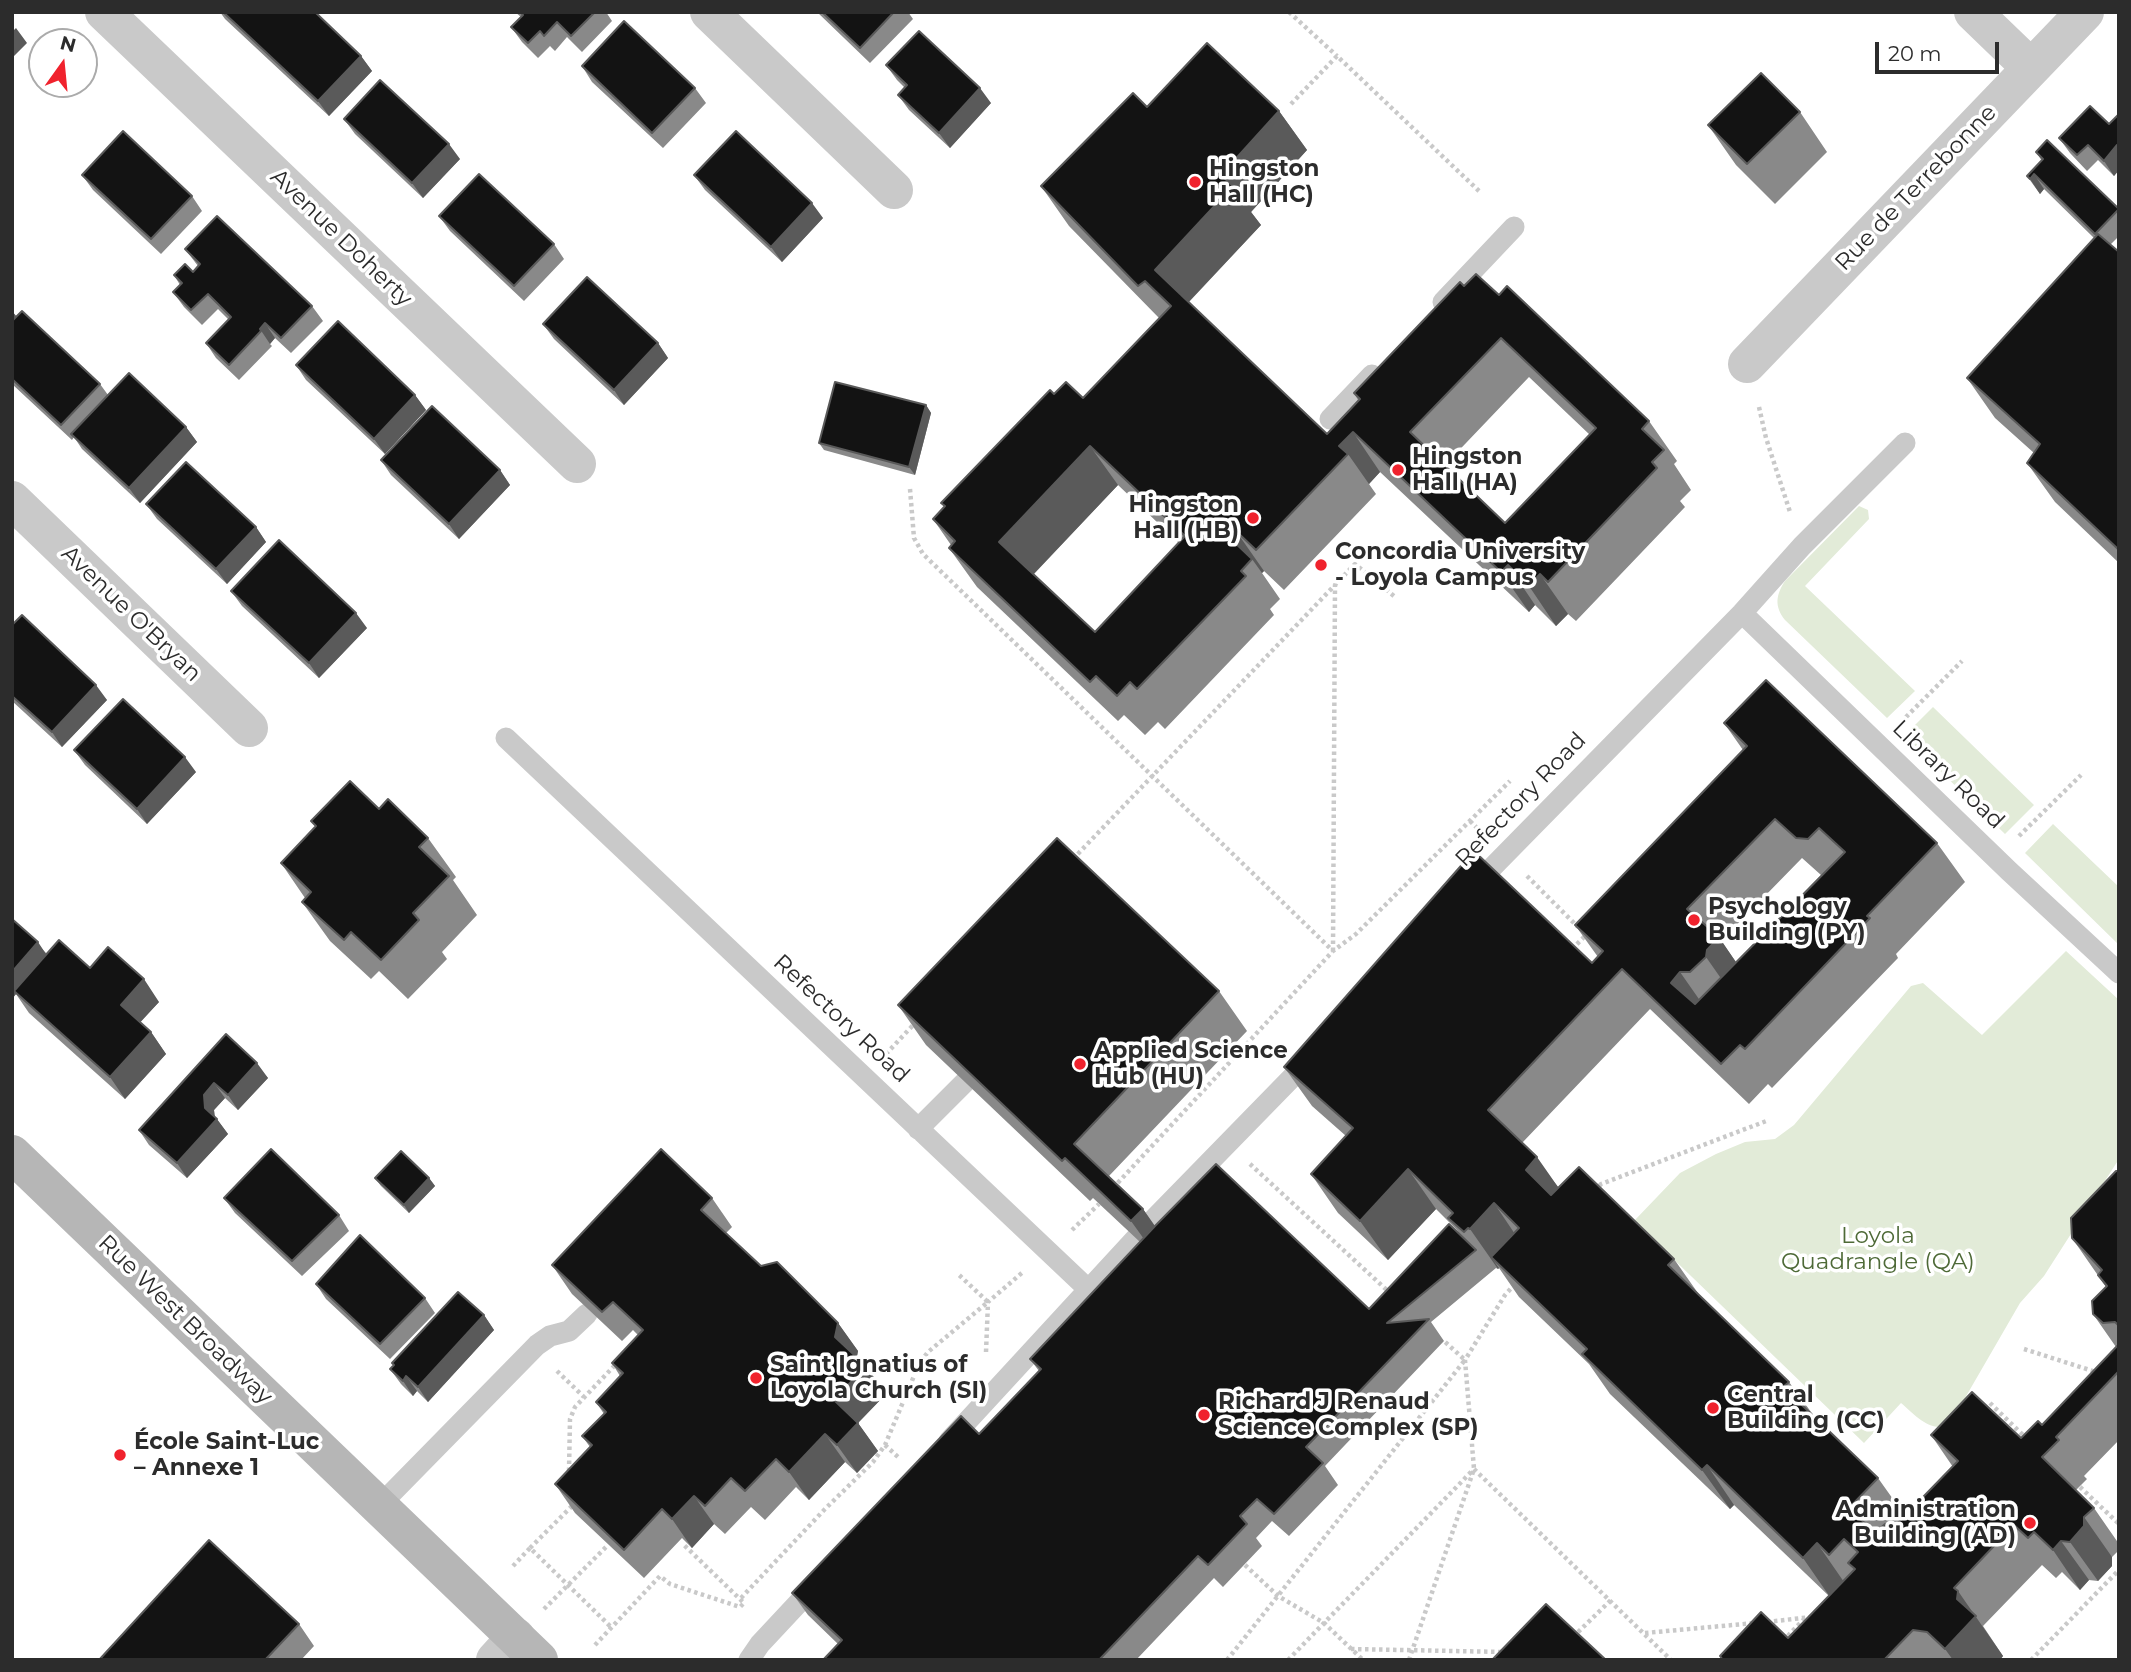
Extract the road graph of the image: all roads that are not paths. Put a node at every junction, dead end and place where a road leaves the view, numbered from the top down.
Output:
1 (104, 12) edge
2 (709, 12) edge
3 (1973, 12) edge
4 (2085, 12) edge
5 (2031, 68) junction
6 (894, 190) dead end
7 (1514, 227) dead end
8 (1427, 318) edge
9 (1388, 359) edge
10 (1747, 364) dead end
11 (1330, 419) dead end
12 (1905, 443) dead end
13 (577, 464) dead end
14 (12, 500) edge
15 (1742, 613) junction
16 (249, 728) dead end
17 (506, 738) dead end
18 (1457, 904) edge
19 (2119, 973) edge
20 (1324, 1045) edge
21 (965, 1082) edge
22 (918, 1129) junction
23 (12, 1154) edge
24 (1089, 1290) junction
25 (587, 1314) edge
26 (939, 1452) edge
27 (379, 1506) junction
28 (832, 1566) edge
29 (517, 1652) edge
30 (749, 1660) edge

1 - 13 street, Avenue Doherty
2 - 6 street
3 - 5 street
4 - 5 street, Rue de Terrebonne
5 - 10 street, Rue de Terrebonne
7 - 8 lane
9 - 11 lane
12 - 15 lane, Refectory Road
14 - 16 street, Avenue O'Bryan
15 - 18 lane, Refectory Road
15 - 19 lane, Library Road
17 - 22 lane, Refectory Road
20 - 24 lane
21 - 22 lane
22 - 24 lane, Refectory Road
23 - 27 street, Rue West Broadway
24 - 26 lane
25 - 27 lane
27 - 29 street, Rue West Broadway
28 - 30 lane

